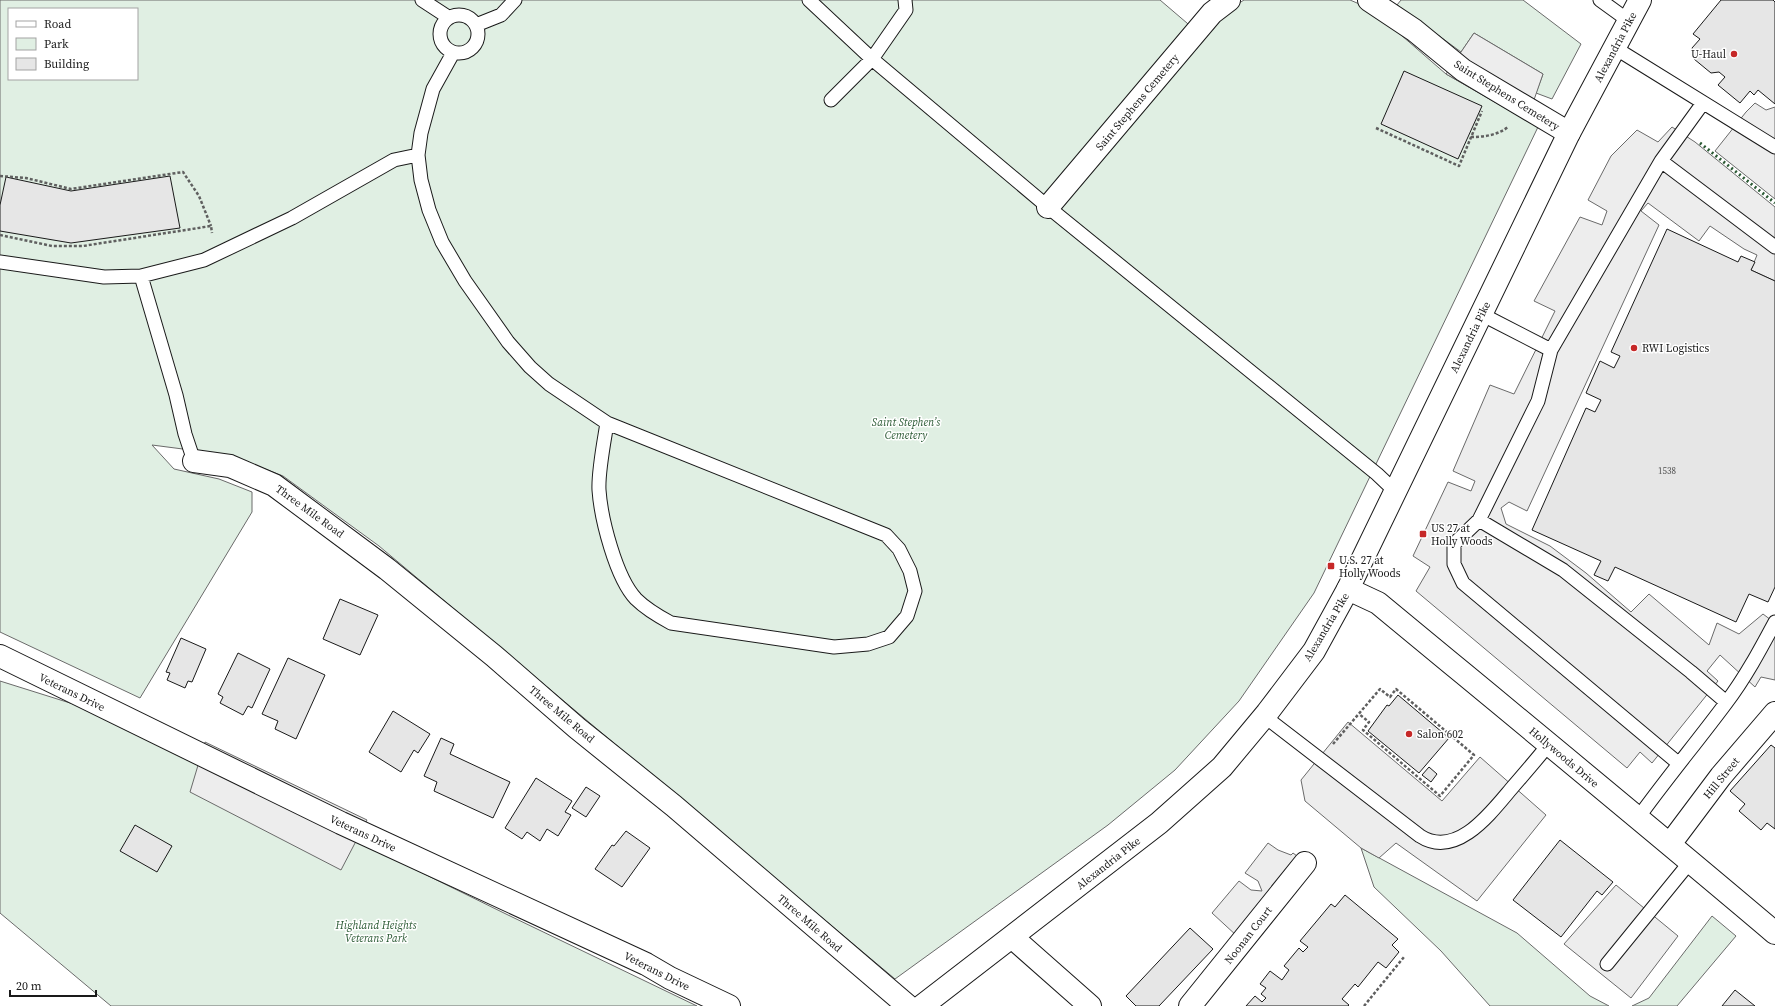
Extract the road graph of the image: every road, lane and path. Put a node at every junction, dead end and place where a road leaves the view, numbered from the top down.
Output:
1 (422, 0) edge
2 (516, 0) edge
3 (809, 0) edge
4 (905, 0) edge
5 (1229, 0) edge
6 (1370, 0) edge
7 (1600, 0) edge
8 (1640, 0) edge
9 (448, 17) junction
10 (1628, 21) junction
11 (476, 25) junction
12 (1614, 48) junction
13 (453, 53) junction
14 (872, 59) junction
15 (1493, 87) junction
16 (831, 100) dead end
17 (1703, 103) junction
18 (1529, 108) junction
19 (1376, 128) dead end
20 (1569, 133) junction
21 (1471, 137) junction
22 (1775, 147) edge
23 (418, 154) junction
24 (1661, 161) junction
25 (0, 176) edge
26 (1048, 207) junction
27 (211, 226) junction
28 (0, 235) edge
29 (1775, 247) edge
30 (216, 255) junction
31 (0, 262) edge
32 (141, 276) junction
33 (1481, 314) junction
34 (1551, 350) junction
35 (607, 424) junction
36 (194, 461) joint
37 (1396, 492) junction
38 (1479, 520) junction
39 (1348, 589) junction
40 (1775, 622) edge
41 (0, 656) edge
42 (1726, 702) junction
43 (1775, 713) edge
44 (1359, 714) junction
45 (1264, 716) junction
46 (1549, 744) junction
47 (1320, 759) junction
48 (1678, 763) junction
49 (1638, 818) junction
50 (1670, 844) junction
51 (1690, 862) junction
52 (1305, 863) dead end
53 (1775, 933) edge
54 (1013, 938) junction
55 (1404, 957) dead end
56 (1607, 964) dead end
57 (729, 1006) edge
58 (908, 1006) edge
59 (922, 1006) edge
60 (1090, 1006) edge
61 (1190, 1006) edge
62 (1364, 1006) edge

1 - 9 lane
2 - 11 lane
3 - 14 lane
4 - 14 lane
5 - 26 street, Saint Stephens Cemetery
6 - 15 street, Saint Stephens Cemetery
7 - 10 lane
8 - 10 street, Alexandria Pike
9 - 11 lane
9 - 13 lane
10 - 12 street, Alexandria Pike
11 - 13 lane
12 - 17 lane
12 - 20 street, Alexandria Pike
13 - 23 lane
14 - 16 lane
14 - 26 lane
15 - 18 street, Saint Stephens Cemetery
15 - 21 path
17 - 22 lane
17 - 24 lane
18 - 20 street, Saint Stephens Cemetery
18 - 21 path
19 - 21 path
20 - 33 street, Alexandria Pike
23 - 30 lane
23 - 35 lane
24 - 29 lane
24 - 34 lane
25 - 27 path
26 - 37 lane
27 - 28 path
27 - 30 path
30 - 32 lane
31 - 32 lane
32 - 36 lane
33 - 34 lane
33 - 37 street, Alexandria Pike
34 - 38 lane
35 - 35 lane
36 - 58 street, Three Mile Road
37 - 39 street, Alexandria Pike
38 - 42 lane
38 - 48 lane
39 - 45 street, Alexandria Pike
39 - 46 street, Hollywoods Drive
40 - 42 lane
41 - 57 street, Veterans Drive
42 - 48 lane
43 - 50 street, Hill Street
44 - 44 path
44 - 47 path
45 - 47 lane
45 - 54 street, Alexandria Pike
46 - 47 lane
46 - 49 street, Hollywoods Drive
48 - 49 lane
49 - 50 street, Hollywoods Drive
50 - 51 street, Hollywoods Drive
51 - 53 street, Hollywoods Drive
51 - 56 lane
52 - 61 street, Noonan Court
54 - 59 street, Alexandria Pike
54 - 60 street
55 - 62 path

